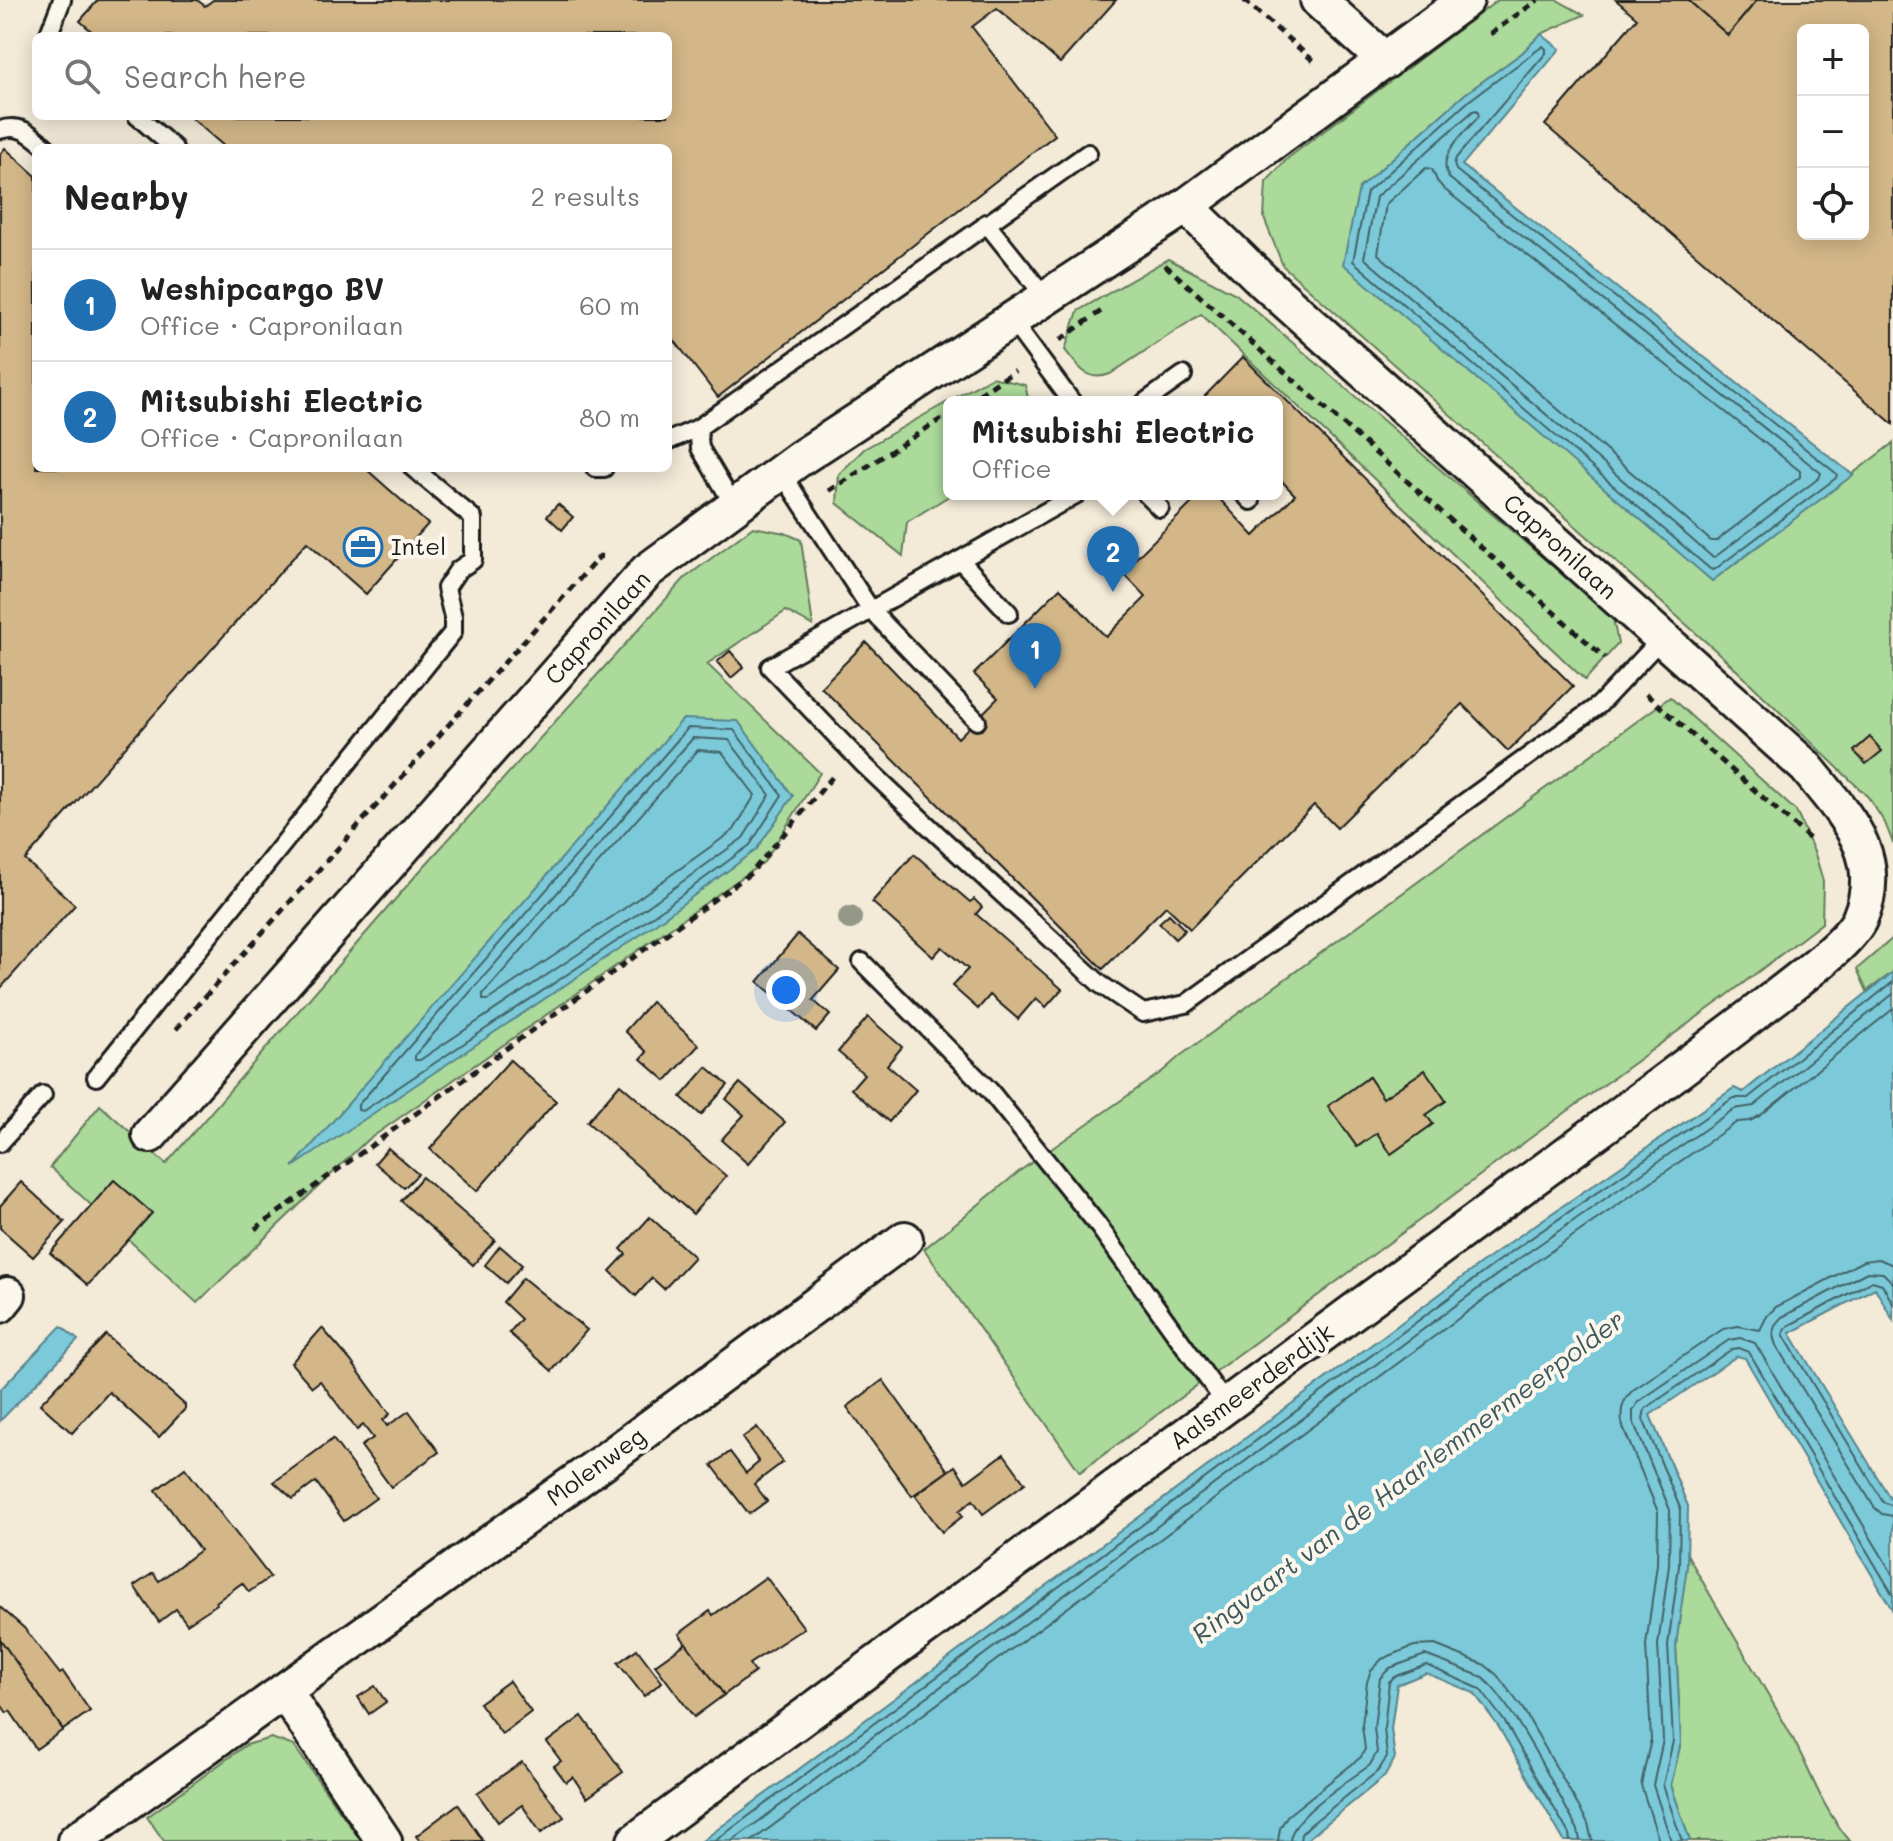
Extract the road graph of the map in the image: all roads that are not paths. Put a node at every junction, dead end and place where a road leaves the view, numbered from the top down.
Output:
1 (62, 0) edge
2 (1318, 0) edge
3 (1466, 0) edge
4 (50, 32) edge
5 (1386, 61) junction
6 (142, 120) edge
7 (0, 130) edge
8 (42, 144) edge
9 (169, 144) edge
10 (1088, 153) dead end
11 (1186, 206) junction
12 (986, 223) junction
13 (1046, 298) junction
14 (1012, 321) junction
15 (1183, 375) dead end
16 (1068, 396) edge
17 (1156, 396) edge
18 (698, 428) junction
19 (672, 439) edge
20 (418, 472) edge
21 (781, 472) junction
22 (1066, 500) edge
23 (1152, 500) edge
24 (735, 507) junction
25 (1160, 508) dead end
26 (960, 560) junction
27 (871, 610) junction
28 (1009, 613) dead end
29 (1662, 638) junction
30 (977, 721) dead end
31 (1859, 922) joint
32 (862, 962) dead end
33 (96, 1077) dead end
34 (43, 1095) dead end
35 (150, 1135) dead end
36 (0, 1143) edge
37 (905, 1239) dead end
38 (1228, 1407) junction
39 (284, 1691) junction
40 (75, 1841) edge
41 (384, 1841) edge
42 (635, 1841) edge

1 - 4 lane
2 - 5 street
3 - 5 street, Capronilaan
5 - 11 street, Capronilaan
6 - 9 lane
7 - 8 lane
10 - 12 lane
11 - 13 street, Capronilaan
11 - 29 street, Capronilaan
12 - 13 lane
12 - 18 lane
13 - 14 street, Capronilaan
14 - 16 lane
14 - 21 street, Capronilaan
15 - 17 lane
18 - 19 lane
18 - 24 lane
20 - 33 lane
21 - 24 street, Capronilaan
21 - 27 lane
22 - 26 lane
23 - 25 lane
24 - 35 street, Capronilaan
26 - 27 lane
26 - 28 lane
27 - 29 lane
27 - 30 lane
29 - 31 street, Capronilaan
31 - 38 street, Aalsmeerderdijk
32 - 38 lane
34 - 36 lane
37 - 39 street, Molenweg
38 - 42 street, Aalsmeerderdijk
39 - 40 street, Molenweg
39 - 41 street

